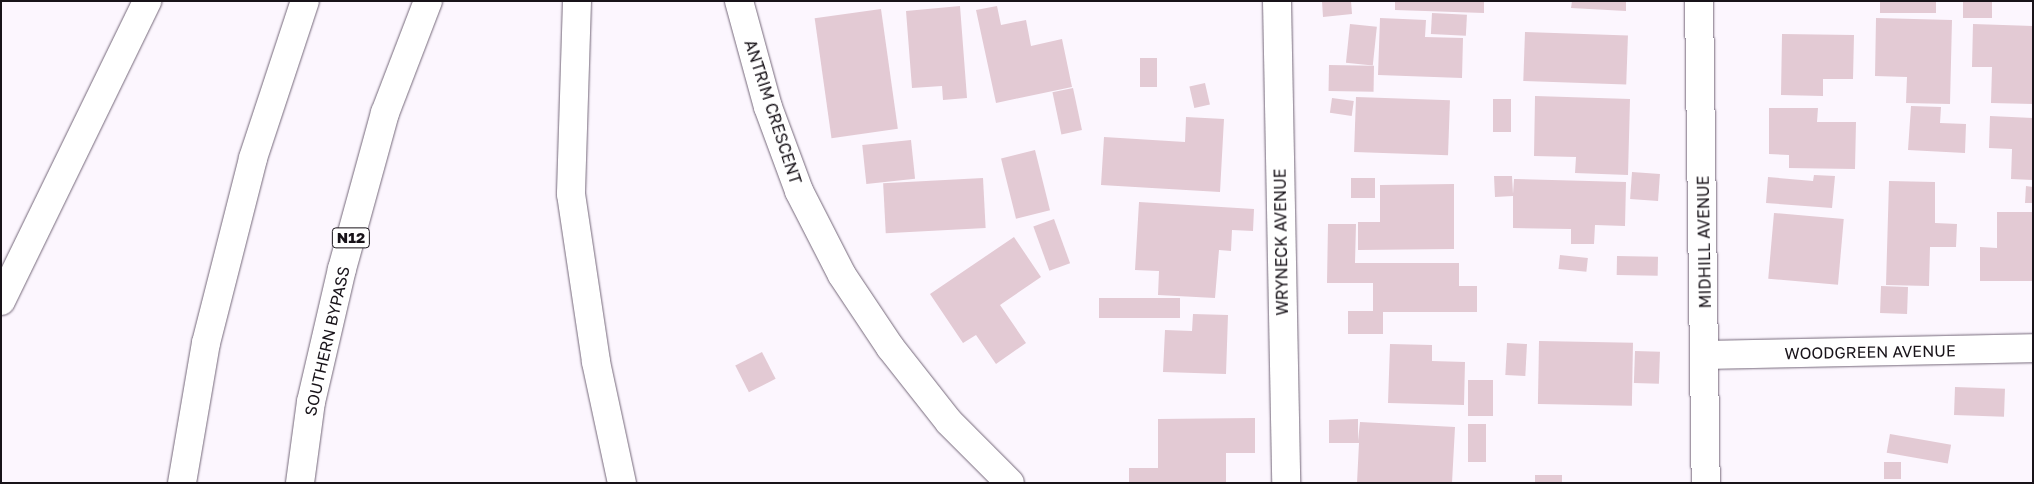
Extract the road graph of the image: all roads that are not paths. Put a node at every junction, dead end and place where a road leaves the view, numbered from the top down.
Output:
1 (147, 1) edge
2 (305, 1) edge
3 (428, 1) edge
4 (577, 1) edge
5 (739, 1) edge
6 (1278, 1) edge
7 (1699, 1) edge
8 (1, 301) edge
9 (2033, 348) edge
10 (1707, 355) junction
11 (622, 476) edge
12 (182, 483) edge
13 (300, 483) edge
14 (1010, 483) edge
15 (1286, 483) edge
16 (1706, 483) edge

1 - 8 main road
2 - 12 main road
3 - 13 main road, SOUTHERN BYPASS / N12
4 - 11 main road
5 - 14 main road, ANTRIM CRESCENT
6 - 15 main road, WRYNECK AVENUE
7 - 10 main road, MIDHILL AVENUE
9 - 10 main road, WOODGREEN AVENUE
10 - 16 main road, MIDHILL AVENUE

